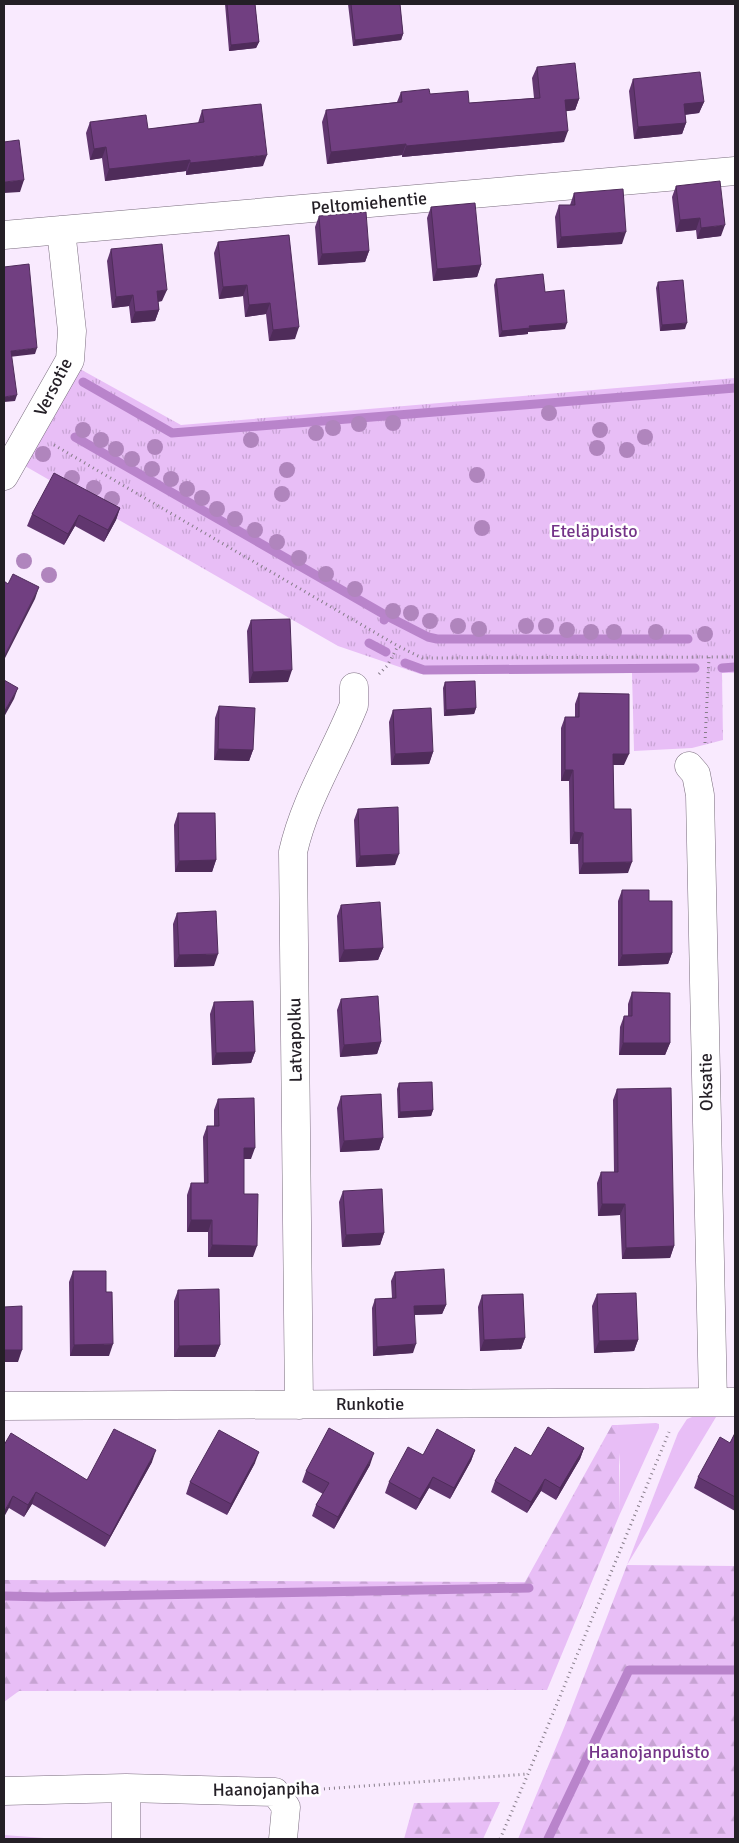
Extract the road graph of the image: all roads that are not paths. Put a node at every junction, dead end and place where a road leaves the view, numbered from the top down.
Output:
1 (735, 170) edge
2 (61, 230) junction
3 (4, 235) edge
4 (18, 438) edge
5 (4, 476) edge
6 (354, 687) dead end
7 (689, 766) road end
8 (724, 1402) edge
9 (299, 1405) junction
10 (4, 1406) edge
11 (126, 1788) junction
12 (4, 1791) edge
13 (126, 1839) edge
14 (283, 1839) edge

1 - 2 street, Peltomiehentie
2 - 3 street, Peltomiehentie
2 - 4 street, Versotie
4 - 5 street, Versotie
6 - 9 street, Latvapolku
7 - 8 street, Oksatie
8 - 9 street, Runkotie
9 - 10 street, Runkotie
11 - 12 street, Haanojanpiha
11 - 13 street
11 - 14 street, Haanojanpiha

